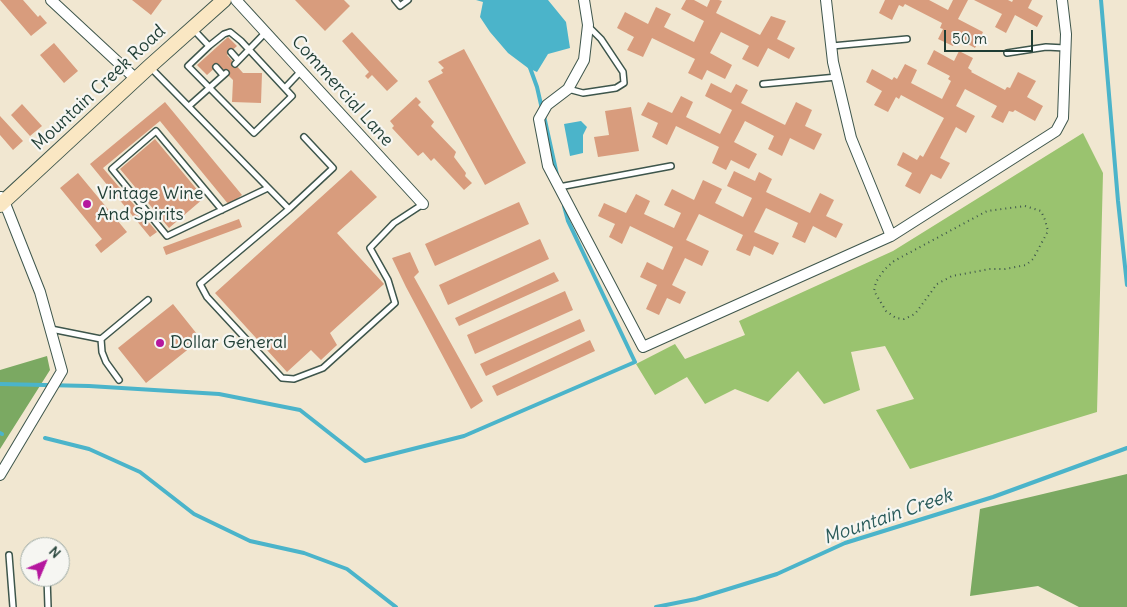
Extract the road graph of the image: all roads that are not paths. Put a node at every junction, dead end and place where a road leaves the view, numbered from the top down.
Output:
1 (51, 0) edge
2 (224, 0) edge
3 (236, 0) edge
4 (394, 0) edge
5 (408, 0) edge
6 (584, 0) edge
7 (826, 0) edge
8 (1062, 0) edge
9 (588, 25) junction
10 (192, 28) junction
11 (266, 32) junction
12 (907, 39) dead end
13 (209, 46) junction
14 (832, 46) junction
15 (1065, 48) junction
16 (249, 50) junction
17 (231, 52) dead end
18 (1006, 53) dead end
19 (150, 66) junction
20 (216, 67) dead end
21 (301, 71) junction
22 (837, 77) junction
23 (136, 79) junction
24 (763, 84) dead end
25 (210, 88) junction
26 (285, 88) junction
27 (568, 89) junction
28 (189, 106) junction
29 (304, 137) dead end
30 (670, 166) dead end
31 (559, 187) junction
32 (268, 188) junction
33 (1, 200) edge
34 (423, 204) joint
35 (289, 209) junction
36 (222, 210) junction
37 (891, 236) junction
38 (148, 300) dead end
39 (50, 329) junction
40 (101, 339) junction
41 (119, 380) dead end
42 (0, 475) edge
43 (9, 554) dead end
44 (47, 587) edge
45 (13, 607) edge
46 (48, 607) edge

1 - 23 street
2 - 10 main road, Mountain Creek Road
3 - 11 street, Commercial Lane
4 - 5 lane
6 - 9 street
7 - 14 street
8 - 15 street
9 - 27 street
9 - 27 lane
10 - 13 lane
10 - 19 main road, Mountain Creek Road
11 - 16 lane
11 - 21 street, Commercial Lane
12 - 14 lane
13 - 16 lane
13 - 25 lane
14 - 22 street
15 - 18 lane
15 - 37 street
16 - 17 lane
16 - 26 lane
19 - 23 main road, Mountain Creek Road
19 - 28 lane
20 - 25 lane
21 - 26 lane
21 - 34 street, Commercial Lane
22 - 24 lane
22 - 37 street
23 - 33 main road, Mountain Creek Road
25 - 26 lane
25 - 28 lane
27 - 31 street
28 - 32 lane
29 - 35 lane
30 - 31 lane
31 - 37 street
32 - 35 lane
32 - 36 lane
33 - 39 street
34 - 35 lane
36 - 36 lane
38 - 40 lane
39 - 40 lane
39 - 42 street
40 - 41 lane
43 - 45 lane
44 - 46 lane

